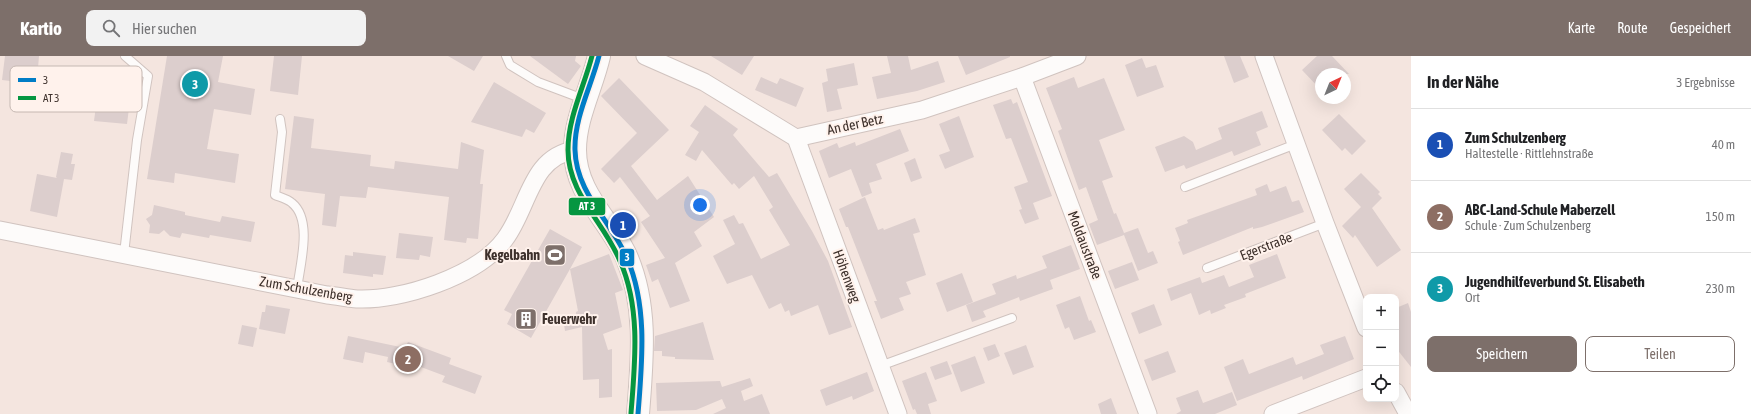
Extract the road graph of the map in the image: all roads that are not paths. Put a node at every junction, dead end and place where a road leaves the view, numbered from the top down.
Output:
1 (125, 56) edge
2 (506, 56) edge
3 (599, 56) edge
4 (645, 56) edge
5 (1077, 56) edge
6 (1264, 56) edge
7 (136, 66) edge
8 (142, 71) edge
9 (1022, 77) junction
10 (586, 100) junction
11 (142, 111) edge
12 (142, 112) edge
13 (280, 119) dead end
14 (796, 138) junction
15 (1296, 144) junction
16 (575, 150) junction
17 (1185, 187) dead end
18 (1325, 223) junction
19 (0, 230) edge
20 (124, 254) junction
21 (1207, 268) dead end
22 (297, 289) junction
23 (1012, 318) dead end
24 (1363, 320) edge
25 (880, 366) junction
26 (1363, 379) edge
27 (1399, 398) edge
28 (638, 414) edge
29 (898, 414) edge
30 (1148, 414) edge
31 (1273, 414) edge
32 (1408, 414) edge

1 - 7 lane
2 - 10 lane
3 - 10 street
4 - 14 street
5 - 9 street, An der Betz
6 - 15 street
8 - 11 lane
9 - 14 street, An der Betz
9 - 30 street, Moldaustraße
10 - 16 street
12 - 20 lane
13 - 22 lane
14 - 25 street, Höhenweg
15 - 17 lane
15 - 18 street
16 - 22 street, Zum Schulzenberg
16 - 28 street
18 - 21 lane, Egerstraße
18 - 24 street
19 - 20 street, Zum Schulzenberg
20 - 22 street, Zum Schulzenberg
23 - 25 lane
25 - 29 street, Höhenweg
26 - 31 street
27 - 32 street

